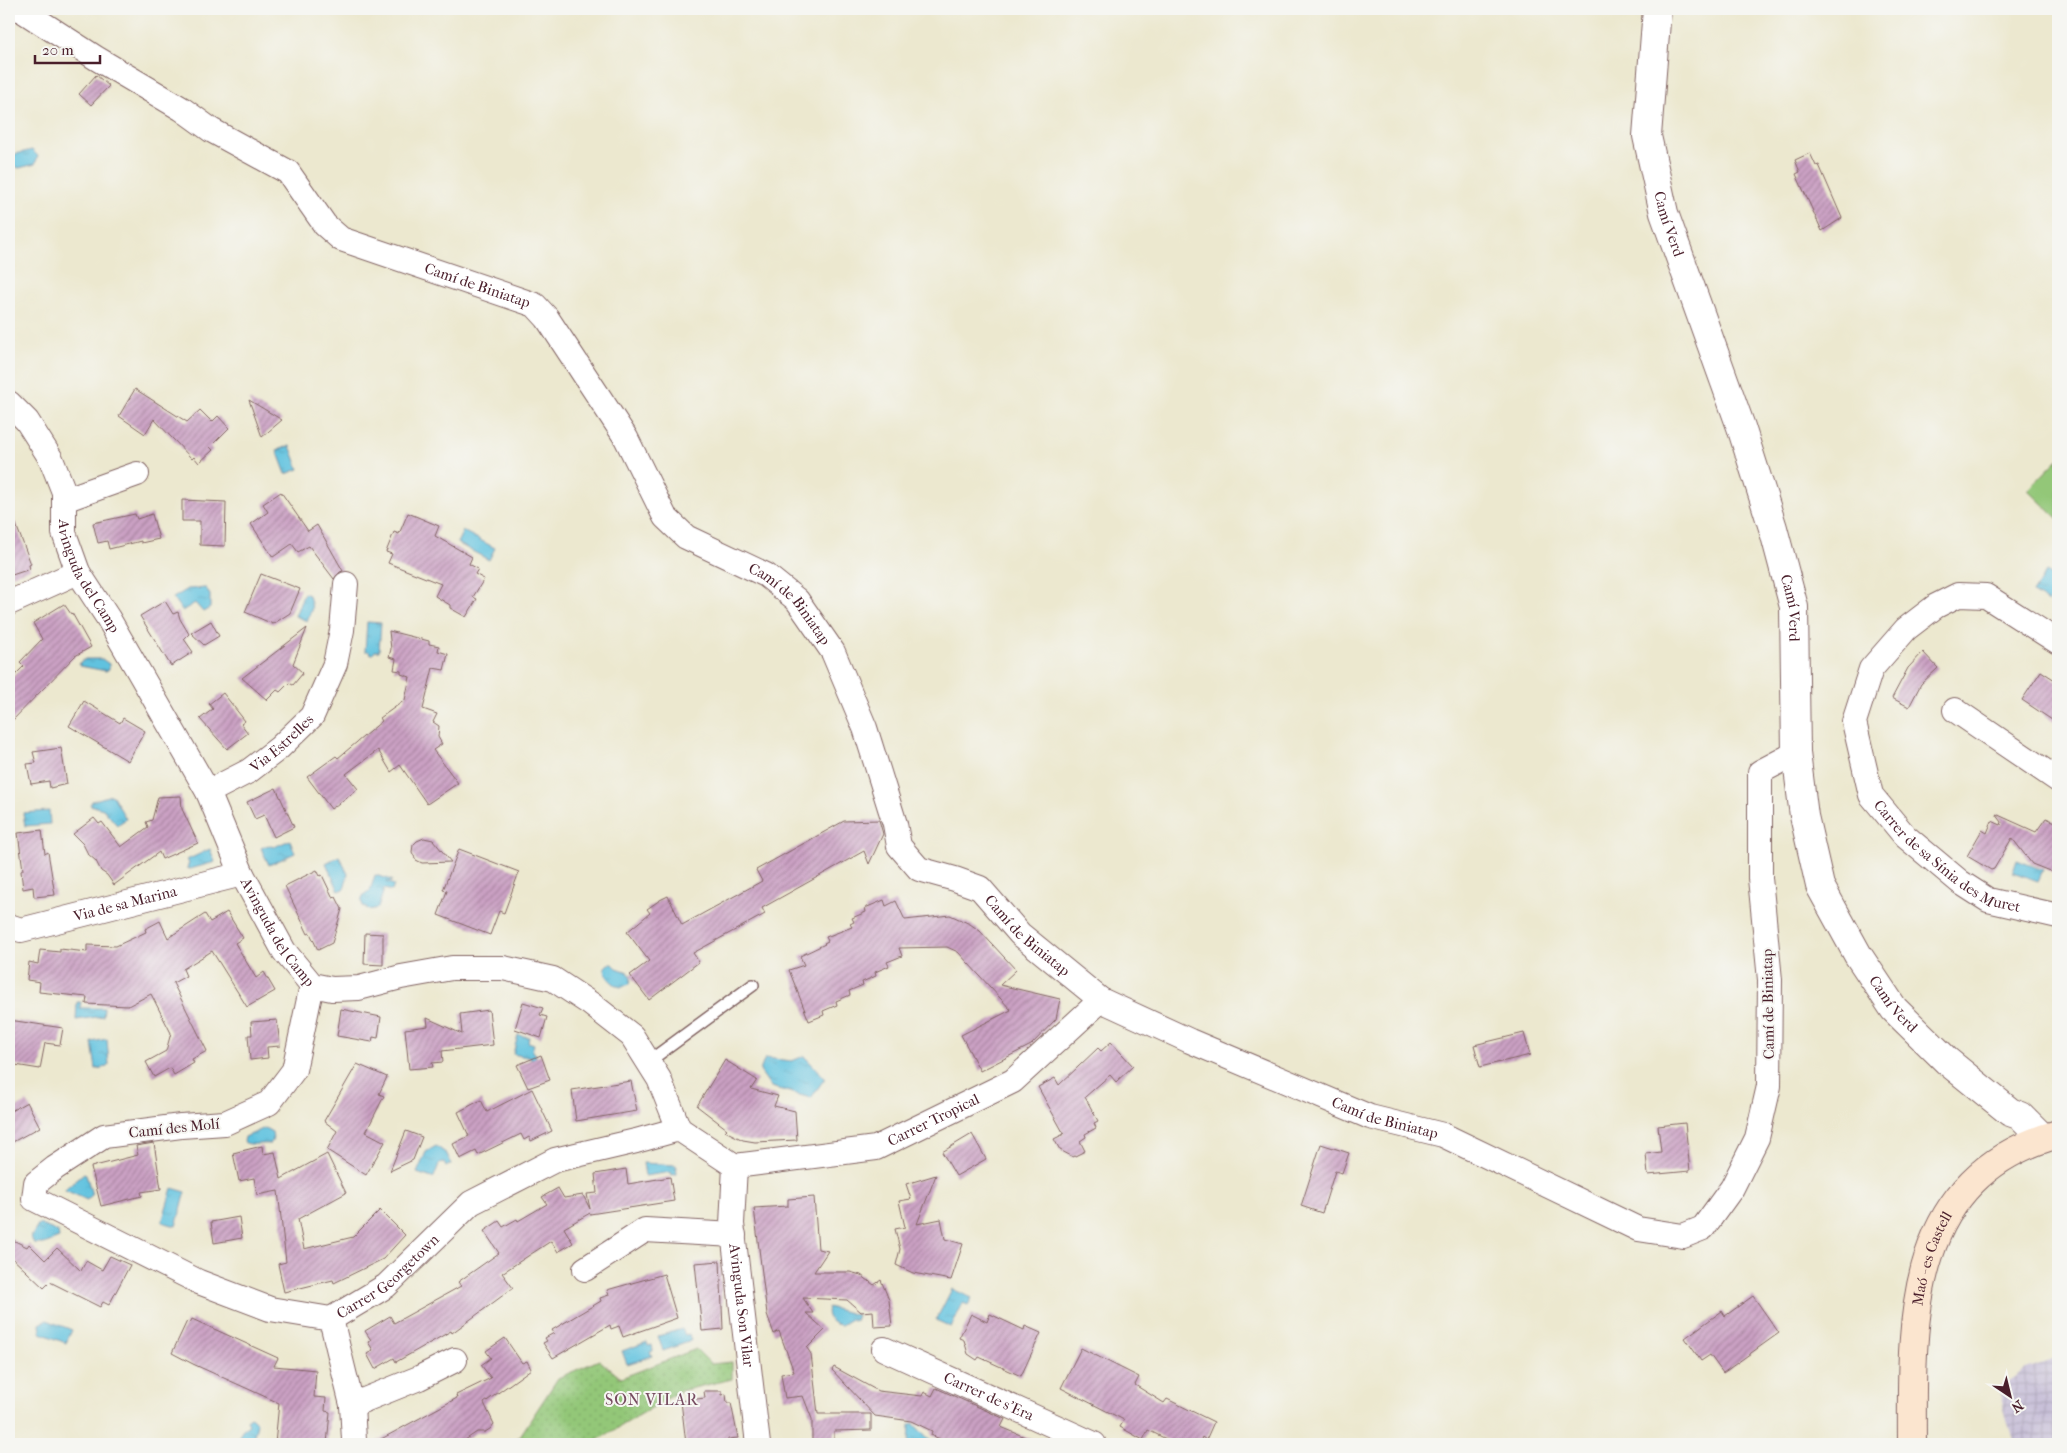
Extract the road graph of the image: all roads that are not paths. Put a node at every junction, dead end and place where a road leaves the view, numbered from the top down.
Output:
1 (20, 9) edge
2 (1657, 9) edge
3 (9, 403) edge
4 (137, 474) dead end
5 (64, 500) junction
6 (78, 572) junction
7 (346, 584) dead end
8 (9, 603) edge
9 (2058, 642) edge
10 (1955, 710) dead end
11 (1796, 753) junction
12 (2058, 780) edge
13 (208, 792) junction
14 (242, 874) junction
15 (2058, 916) edge
16 (9, 926) edge
17 (312, 985) junction
18 (753, 985) dead end
19 (1101, 1000) junction
20 (648, 1062) junction
21 (679, 1129) junction
22 (2051, 1136) edge
23 (734, 1166) junction
24 (34, 1199) joint
25 (734, 1235) junction
26 (585, 1269) dead end
27 (331, 1319) junction
28 (884, 1349) dead end
29 (454, 1360) dead end
30 (352, 1405) junction
31 (1088, 1443) edge
32 (356, 1444) edge
33 (758, 1444) edge
34 (1912, 1444) edge

1 - 19 street, Camí de Biniatap
2 - 11 street, Camí Verd
3 - 5 street, Avinguda del Camp
4 - 5 street, Avinguda del Camp
5 - 6 street, Avinguda del Camp
6 - 8 street
6 - 13 street, Avinguda del Camp
7 - 13 street, Via Estrelles
9 - 15 street, Carrer de sa Sínia des Muret
10 - 12 street
11 - 19 street, Camí de Biniatap
11 - 22 street, Camí Verd
13 - 14 street, Avinguda del Camp
14 - 16 street, Via de sa Marina
14 - 17 street, Avinguda del Camp
17 - 20 street, Avinguda del Camp
17 - 24 street, Camí des Molí
18 - 20 lane
19 - 23 street, Carrer Tropical
20 - 21 street, Avinguda del Camp
21 - 23 street
21 - 27 street, Carrer Georgetown
22 - 34 main road, Maó - es Castell
23 - 25 street, Avinguda Son Vilar
24 - 27 street, Carrer Georgetown
25 - 26 street
25 - 33 street, Avinguda Son Vilar
27 - 30 street
28 - 31 street, Carrer de s'Era
29 - 30 street
30 - 32 street

